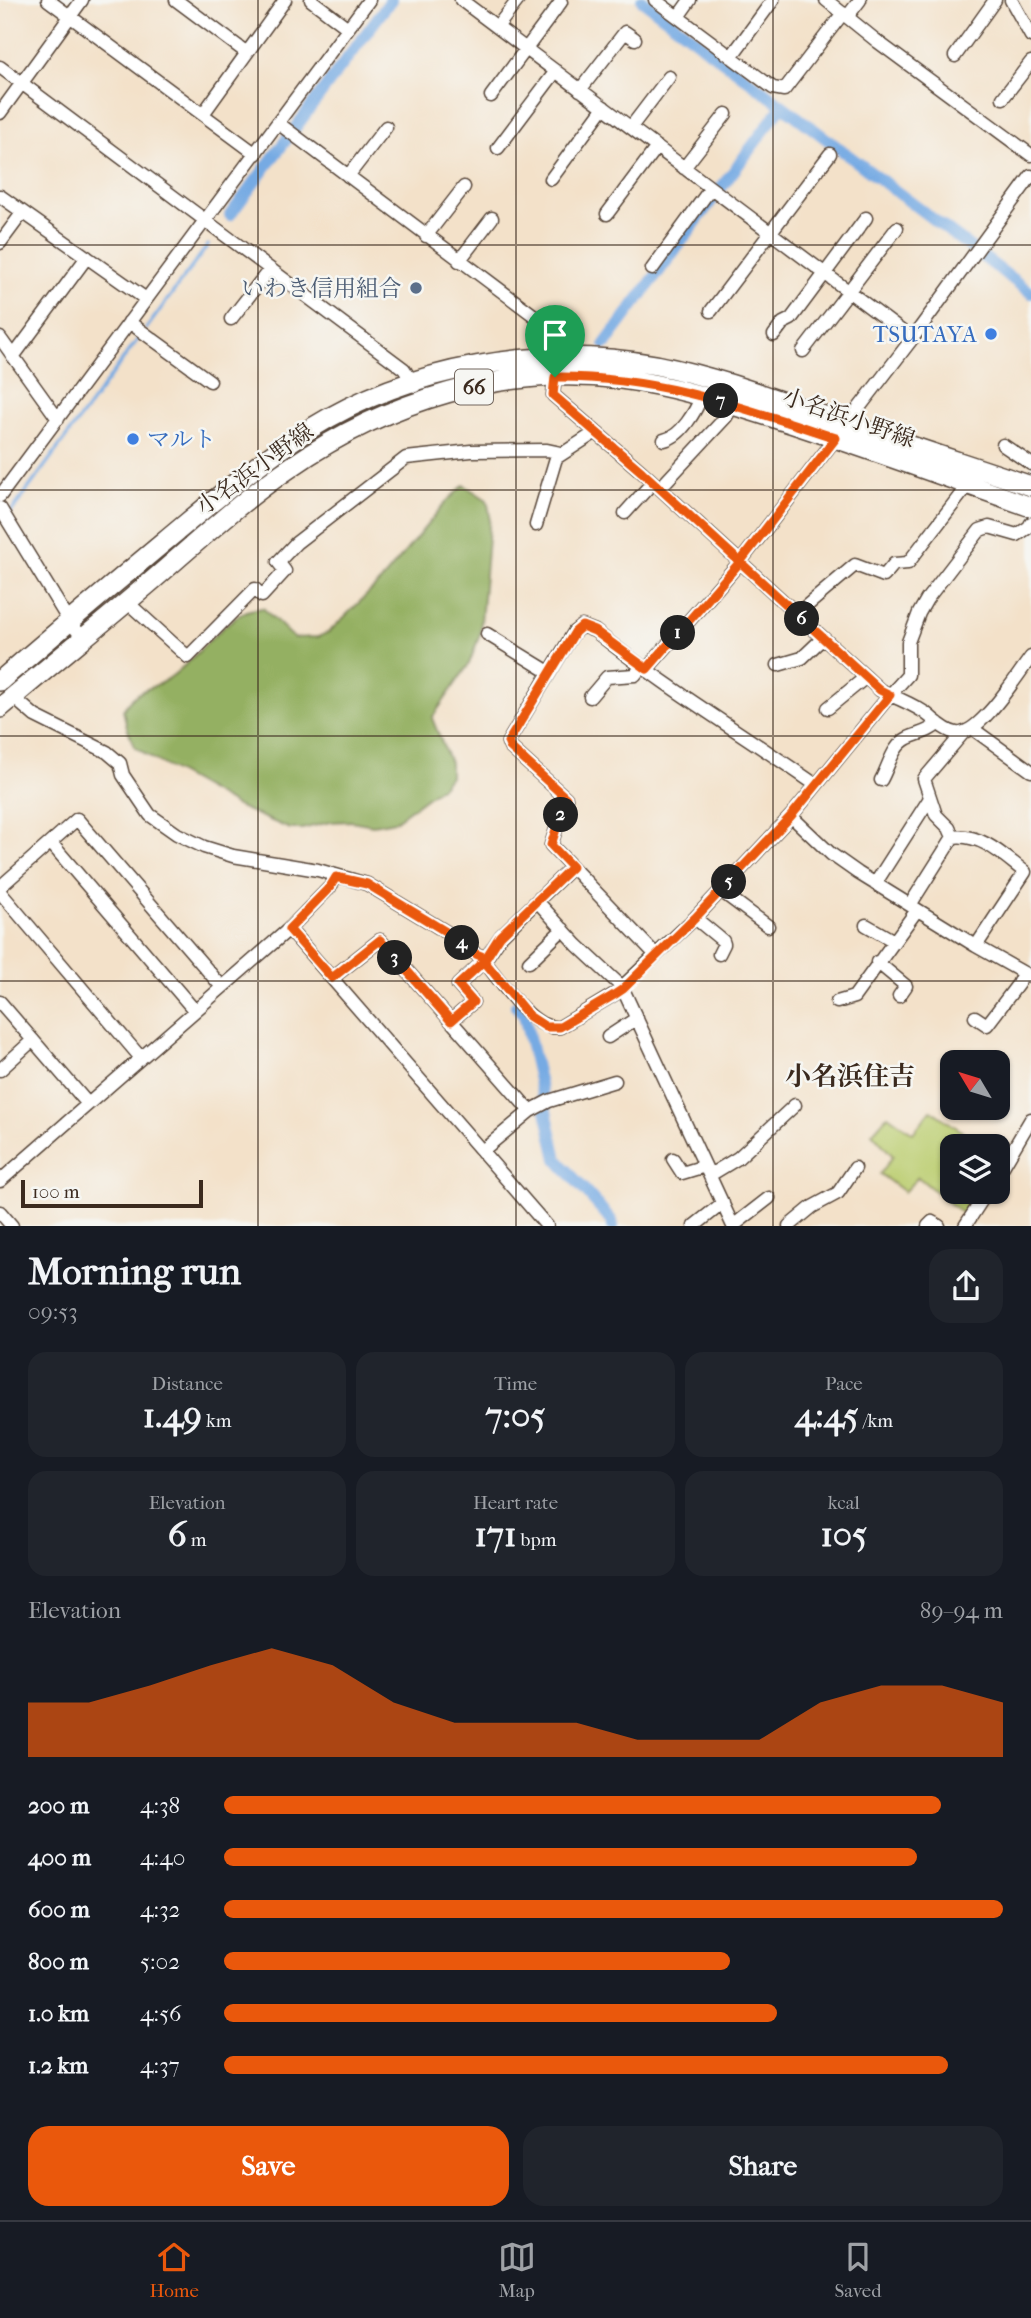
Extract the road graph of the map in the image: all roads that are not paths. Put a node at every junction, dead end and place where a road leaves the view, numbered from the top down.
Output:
1 (48, 0) edge
2 (82, 0) edge
3 (176, 0) edge
4 (285, 0) edge
5 (311, 0) edge
6 (369, 0) edge
7 (461, 0) edge
8 (517, 0) edge
9 (654, 0) edge
10 (690, 0) edge
11 (773, 0) edge
12 (825, 0) edge
13 (860, 0) edge
14 (995, 0) edge
15 (1011, 0) edge
16 (561, 2) edge
17 (845, 15) junction
18 (70, 16) junction
19 (677, 17) junction
20 (348, 27) junction
21 (497, 27) junction
22 (1031, 36) edge
23 (635, 39) dead end
24 (526, 49) junction
25 (247, 53) junction
26 (955, 56) dead end
27 (731, 57) junction
28 (1031, 62) edge
29 (0, 67) edge
30 (556, 71) junction
31 (669, 77) dead end
32 (22, 83) junction
33 (580, 90) junction
34 (491, 96) dead end
35 (1003, 98) dead end
36 (604, 107) junction
37 (0, 113) edge
38 (203, 114) junction
39 (726, 114) dead end
40 (281, 125) junction
41 (386, 127) dead end
42 (631, 127) junction
43 (657, 147) junction
44 (498, 148) dead end
45 (256, 154) junction
46 (830, 154) dead end
47 (1031, 155) edge
48 (684, 168) junction
49 (348, 176) junction
50 (1031, 176) edge
51 (551, 178) dead end
52 (464, 187) dead end
53 (711, 188) junction
54 (0, 196) edge
55 (23, 212) junction
56 (607, 215) dead end
57 (492, 218) dead end
58 (866, 218) dead end
59 (205, 221) junction
60 (897, 228) dead end
61 (770, 233) junction
62 (426, 236) junction
63 (0, 243) edge
64 (87, 257) junction
65 (459, 261) junction
66 (270, 269) junction
67 (652, 269) dead end
68 (825, 273) junction
69 (849, 292) junction
70 (146, 299) junction
71 (711, 311) dead end
72 (231, 319) dead end
73 (129, 322) junction
74 (774, 335) dead end
75 (0, 338) edge
76 (912, 339) junction
77 (568, 341) dead end
78 (803, 351) dead end
79 (13, 357) junction
80 (555, 377) junction
81 (210, 381) dead end
82 (413, 382) junction
83 (702, 395) junction
84 (422, 400) junction
85 (733, 405) junction
86 (58, 419) junction
87 (841, 431) junction
88 (596, 432) junction
89 (664, 440) dead end
90 (1003, 444) dead end
91 (561, 453) junction
92 (1031, 464) edge
93 (657, 485) junction
94 (968, 485) junction
95 (1031, 486) edge
96 (0, 496) edge
97 (1031, 507) edge
98 (0, 509) edge
99 (625, 513) dead end
100 (1031, 523) edge
101 (536, 525) dead end
102 (740, 562) junction
103 (127, 602) junction
104 (797, 614) junction
105 (69, 621) junction
106 (487, 634) dead end
107 (83, 638) junction
108 (822, 638) junction
109 (1031, 657) edge
110 (778, 665) dead end
111 (645, 668) junction
112 (550, 672) junction
113 (866, 677) junction
114 (0, 681) edge
115 (890, 695) junction
116 (590, 697) dead end
117 (6, 702) edge
118 (828, 708) dead end
119 (938, 723) junction
120 (968, 730) junction
121 (1031, 771) edge
122 (881, 780) dead end
123 (816, 785) junction
124 (930, 798) junction
125 (791, 816) junction
126 (953, 837) junction
127 (51, 843) junction
128 (572, 867) junction
129 (336, 877) junction
130 (875, 884) junction
131 (0, 890) edge
132 (721, 891) junction
133 (537, 901) junction
134 (913, 907) junction
135 (695, 918) junction
136 (866, 925) dead end
137 (768, 926) dead end
138 (289, 929) junction
139 (563, 929) junction
140 (894, 941) junction
141 (976, 946) junction
142 (719, 954) dead end
143 (656, 955) junction
144 (485, 960) junction
145 (529, 962) dead end
146 (877, 962) junction
147 (1027, 975) edge
148 (332, 978) junction
149 (222, 987) junction
150 (623, 988) junction
151 (899, 996) dead end
152 (0, 1002) edge
153 (837, 1002) dead end
154 (195, 1011) junction
155 (975, 1017) dead end
156 (637, 1018) junction
157 (451, 1021) junction
158 (608, 1037) dead end
159 (33, 1040) junction
160 (141, 1058) junction
161 (0, 1070) edge
162 (615, 1081) dead end
163 (88, 1104) junction
164 (795, 1104) dead end
165 (530, 1111) junction
166 (1031, 1119) edge
167 (482, 1151) junction
168 (1010, 1155) edge
169 (673, 1159) dead end
170 (856, 1168) dead end
171 (708, 1170) junction
172 (0, 1181) edge
173 (769, 1198) dead end
174 (723, 1203) junction
175 (979, 1204) edge
176 (0, 1212) edge
177 (12, 1226) edge
178 (547, 1226) edge
179 (694, 1226) edge
180 (733, 1226) edge
181 (789, 1226) edge
182 (928, 1226) edge
183 (939, 1226) edge
184 (965, 1226) edge

1 - 18 street
2 - 18 street
3 - 25 street
4 - 25 street
5 - 20 street
6 - 20 street
7 - 21 street
8 - 21 street
9 - 19 street
10 - 19 street
11 - 27 street
12 - 17 street
13 - 17 street
14 - 26 street
15 - 22 street
16 - 24 street
17 - 27 street
17 - 47 street
18 - 32 street
18 - 38 street
19 - 27 street
20 - 40 street
21 - 24 street
23 - 33 street
24 - 30 street
24 - 34 street
25 - 38 street
28 - 35 street
29 - 32 street
30 - 33 street
30 - 44 street
31 - 42 street
32 - 37 street
32 - 59 street
33 - 36 street
36 - 42 street
36 - 51 street
38 - 45 street
39 - 48 street
40 - 45 street
40 - 49 street
41 - 49 street
42 - 43 street
43 - 48 street
43 - 56 street
45 - 59 street
46 - 61 street
48 - 53 street
49 - 62 street
50 - 76 street
52 - 62 street
53 - 61 street
53 - 67 street
54 - 55 street
55 - 63 street
55 - 64 street
57 - 65 street
58 - 68 street
59 - 66 street
59 - 70 street
60 - 69 street
61 - 68 street
61 - 71 street
62 - 65 street
64 - 70 street
64 - 79 street
65 - 77 street
66 - 72 street
66 - 82 street
68 - 69 street
68 - 74 street
69 - 76 street
69 - 78 street
70 - 73 street
73 - 81 street
73 - 86 street
75 - 79 street
76 - 87 street
79 - 86 street
80 - 83 main road, 小名浜小野線 / 66
80 - 84 main road, 小名浜小野線 / 66
80 - 88 street
82 - 84 street
82 - 87 main road, 小名浜小野線 / 66
82 - 105 main road, 小名浜小野線 / 66
83 - 85 main road, 小名浜小野線 / 66
83 - 89 street
84 - 103 main road, 小名浜小野線 / 66
85 - 87 main road, 小名浜小野線 / 66
85 - 93 street
86 - 96 street
87 - 94 main road, 小名浜小野線 / 66
87 - 95 main road, 小名浜小野線 / 66
87 - 102 street
88 - 91 street
88 - 93 street
90 - 92 street
91 - 101 street
91 - 103 street
93 - 99 street
93 - 102 street
94 - 97 main road, 小名浜小野線 / 66
94 - 104 street
98 - 105 street
100 - 115 street
102 - 104 street
102 - 111 street
103 - 107 main road, 小名浜小野線 / 66
104 - 108 street
105 - 107 street
105 - 114 main road, 小名浜小野線 / 66
106 - 112 street
107 - 117 main road, 小名浜小野線 / 66
108 - 110 street
108 - 113 street
109 - 120 street
111 - 112 street
111 - 116 street
111 - 123 street
112 - 128 street
113 - 115 street
113 - 118 street
115 - 119 street
115 - 123 street
117 - 129 street
119 - 120 street
119 - 122 street
120 - 121 street
120 - 124 street
123 - 125 street
124 - 126 street
124 - 130 street
125 - 130 street
125 - 132 street
126 - 134 street
126 - 141 street
127 - 131 street
127 - 149 street
127 - 154 street
128 - 133 street
128 - 143 street
129 - 138 street
129 - 144 street
130 - 134 street
131 - 160 street
132 - 135 street
132 - 137 street
133 - 139 street
133 - 144 street
134 - 140 street
134 - 141 street
135 - 142 street
135 - 143 street
136 - 140 street
138 - 148 street
138 - 149 street
139 - 145 street
139 - 150 street
140 - 146 street
141 - 147 street
143 - 150 street
144 - 150 street
144 - 157 street
146 - 151 street
146 - 153 street
147 - 155 street
148 - 157 street
148 - 167 street
149 - 154 street
150 - 156 street
152 - 159 street
154 - 160 street
156 - 158 street
156 - 171 street
157 - 165 street
159 - 161 street
159 - 163 street
160 - 163 street
162 - 165 street
163 - 172 street
164 - 171 street
165 - 167 street
166 - 168 street
167 - 178 street
169 - 171 street
170 - 181 street
171 - 174 street
173 - 180 street
174 - 179 street
174 - 180 street
175 - 184 street
176 - 177 street
182 - 183 street

